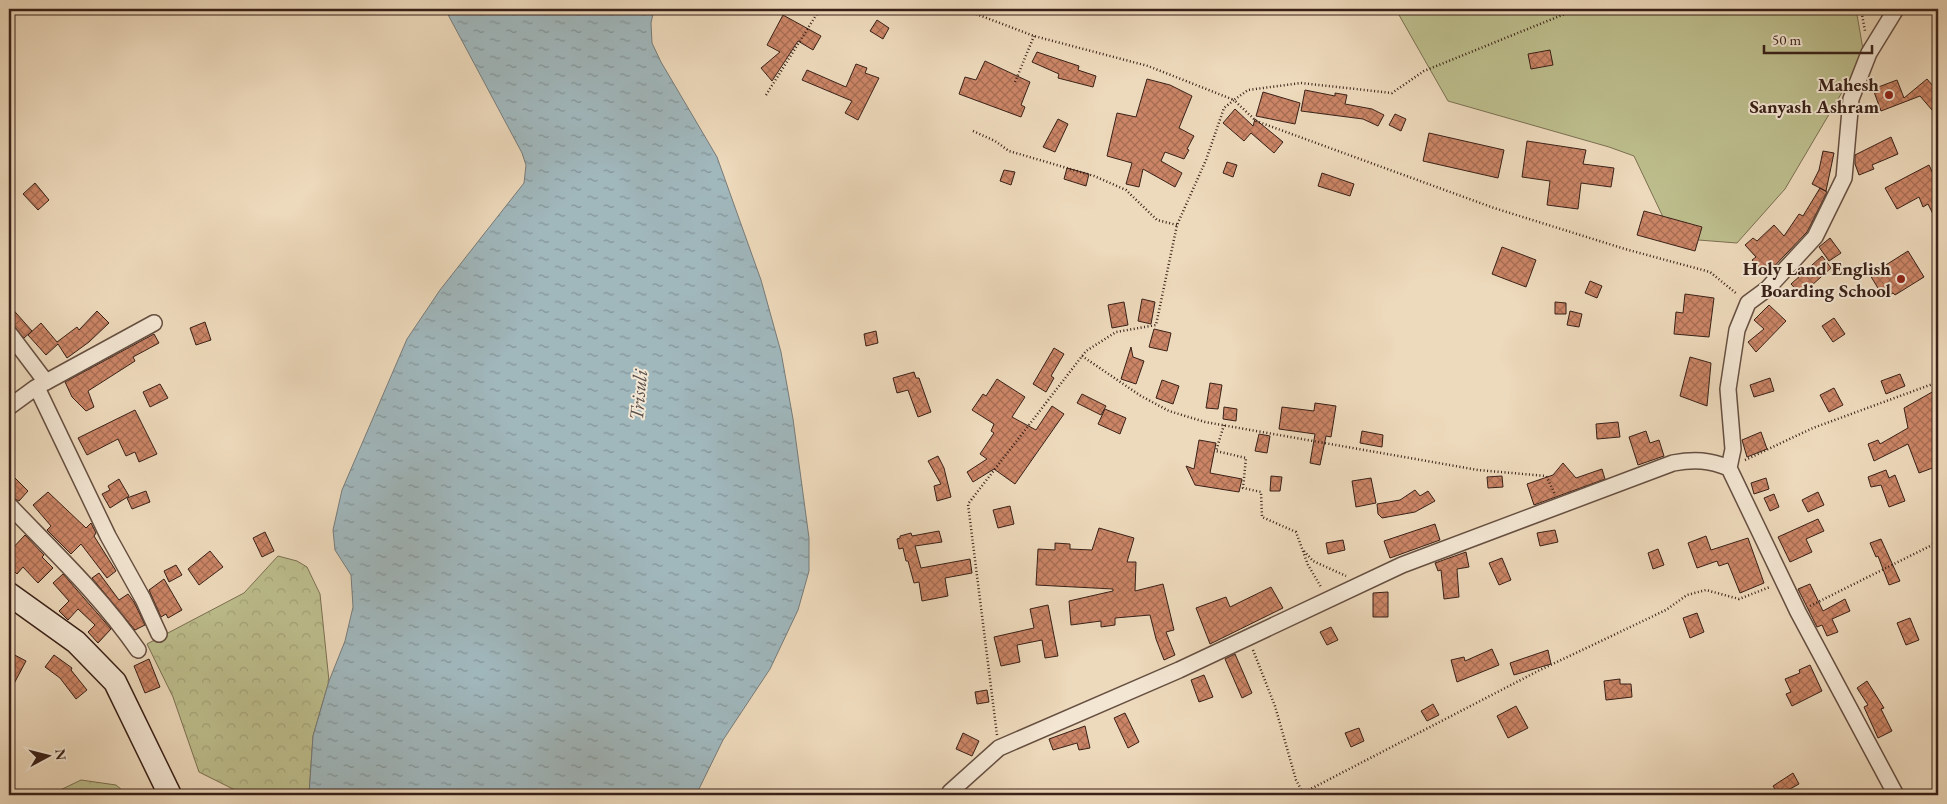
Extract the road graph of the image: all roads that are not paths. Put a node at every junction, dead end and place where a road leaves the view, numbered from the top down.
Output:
1 (1896, 9) edge
2 (154, 324) dead end
3 (9, 333) edge
4 (40, 385) junction
5 (9, 407) edge
6 (1730, 468) junction
7 (9, 505) edge
8 (9, 594) edge
9 (159, 634) dead end
10 (138, 650) dead end
11 (170, 795) edge
12 (949, 795) edge
13 (1896, 795) edge

1 - 6 street
2 - 4 street
3 - 4 street
4 - 5 street
4 - 9 street
6 - 12 street
6 - 13 street
7 - 10 street
8 - 11 street

